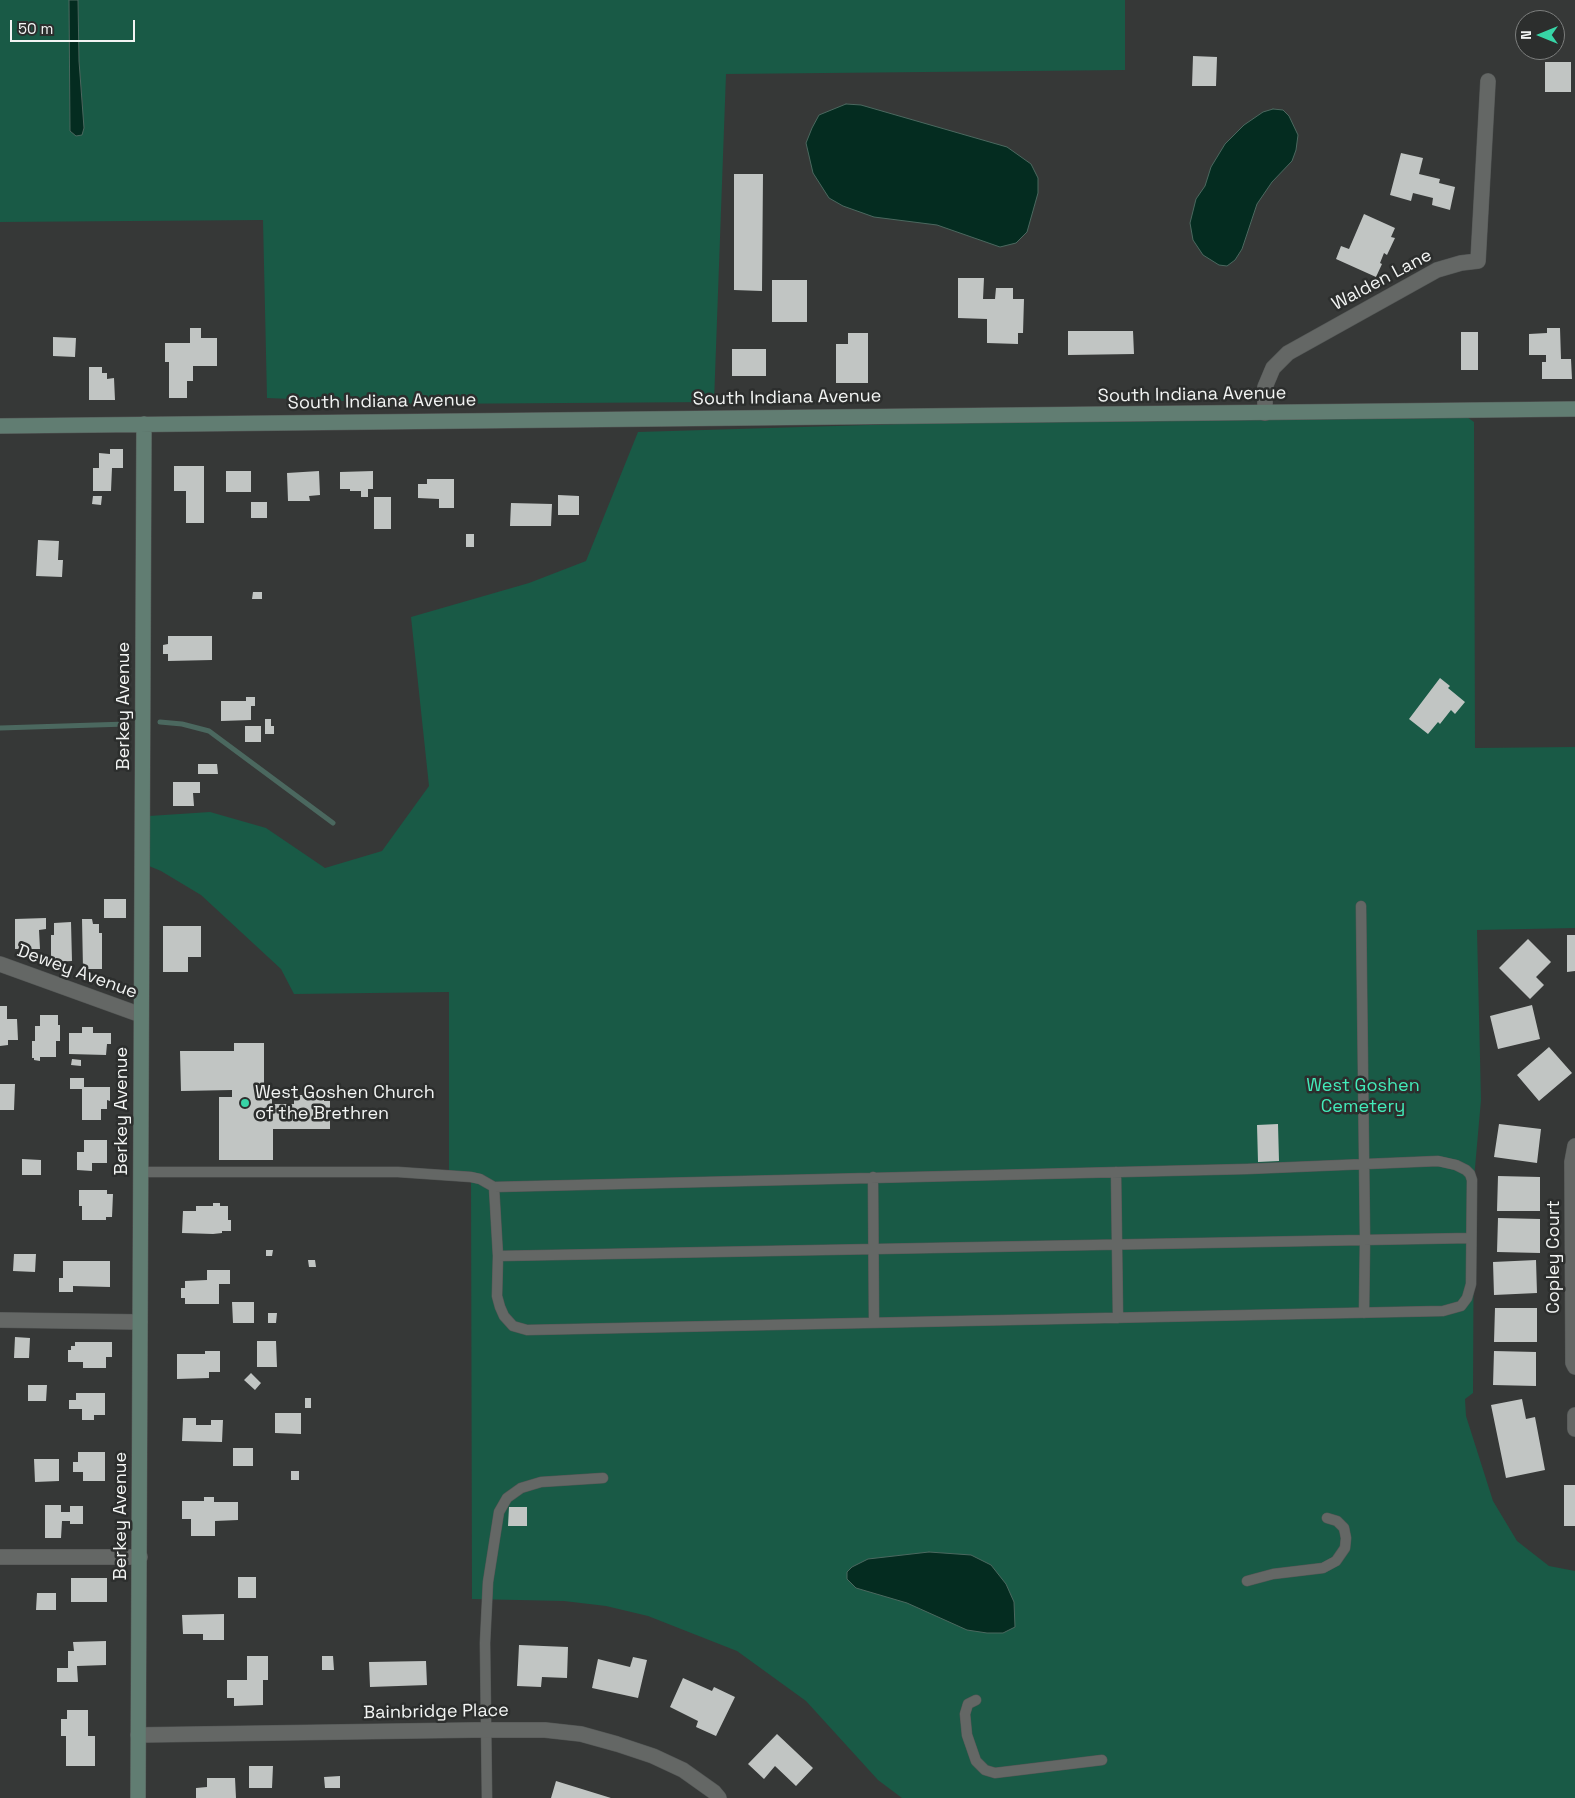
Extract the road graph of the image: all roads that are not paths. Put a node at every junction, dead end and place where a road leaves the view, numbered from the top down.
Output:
1 (1488, 81) dead end
2 (1575, 409) edge
3 (1266, 413) junction
4 (144, 424) junction
5 (0, 426) edge
6 (1361, 906) dead end
7 (0, 964) edge
8 (141, 1016) junction
9 (1575, 1146) edge
10 (1364, 1164) junction
11 (141, 1172) junction
12 (1116, 1172) junction
13 (873, 1178) junction
14 (494, 1187) junction
15 (1471, 1238) junction
16 (1365, 1239) junction
17 (1117, 1244) junction
18 (1574, 1248) edge
19 (874, 1249) junction
20 (498, 1256) junction
21 (1364, 1313) junction
22 (1118, 1318) junction
23 (0, 1320) edge
24 (140, 1322) junction
25 (874, 1323) junction
26 (1575, 1367) edge
27 (1575, 1415) edge
28 (1575, 1429) edge
29 (603, 1478) dead end
30 (1327, 1518) dead end
31 (0, 1557) edge
32 (140, 1557) junction
33 (1247, 1580) dead end
34 (976, 1700) dead end
35 (486, 1730) junction
36 (138, 1736) junction
37 (1102, 1760) dead end
38 (138, 1798) edge
39 (487, 1798) edge
40 (719, 1798) edge

1 - 3 street, Walden Lane
2 - 3 street, South Indiana Avenue
3 - 4 street, South Indiana Avenue
4 - 5 street, South Indiana Avenue
4 - 8 street, Berkey Avenue
6 - 10 lane
7 - 8 street, Dewey Avenue
8 - 11 street, Berkey Avenue
9 - 18 street, Copley Court
10 - 12 lane
10 - 15 lane
10 - 16 lane
11 - 14 lane
11 - 24 street, Berkey Avenue
12 - 13 lane
12 - 17 lane
13 - 14 lane
13 - 19 lane
14 - 20 lane
15 - 16 lane
15 - 21 lane
16 - 17 lane
16 - 21 lane
17 - 19 lane
17 - 22 lane
18 - 26 street, Copley Court
19 - 20 lane
19 - 25 lane
20 - 25 lane
21 - 22 lane
22 - 25 lane
23 - 24 street
24 - 32 street, Berkey Avenue
27 - 28 street
29 - 35 lane
30 - 33 lane
31 - 32 street
32 - 36 street, Berkey Avenue
34 - 37 lane
35 - 36 street, Bainbridge Place
35 - 39 lane
35 - 40 street, Bainbridge Place
36 - 38 street, Berkey Avenue

